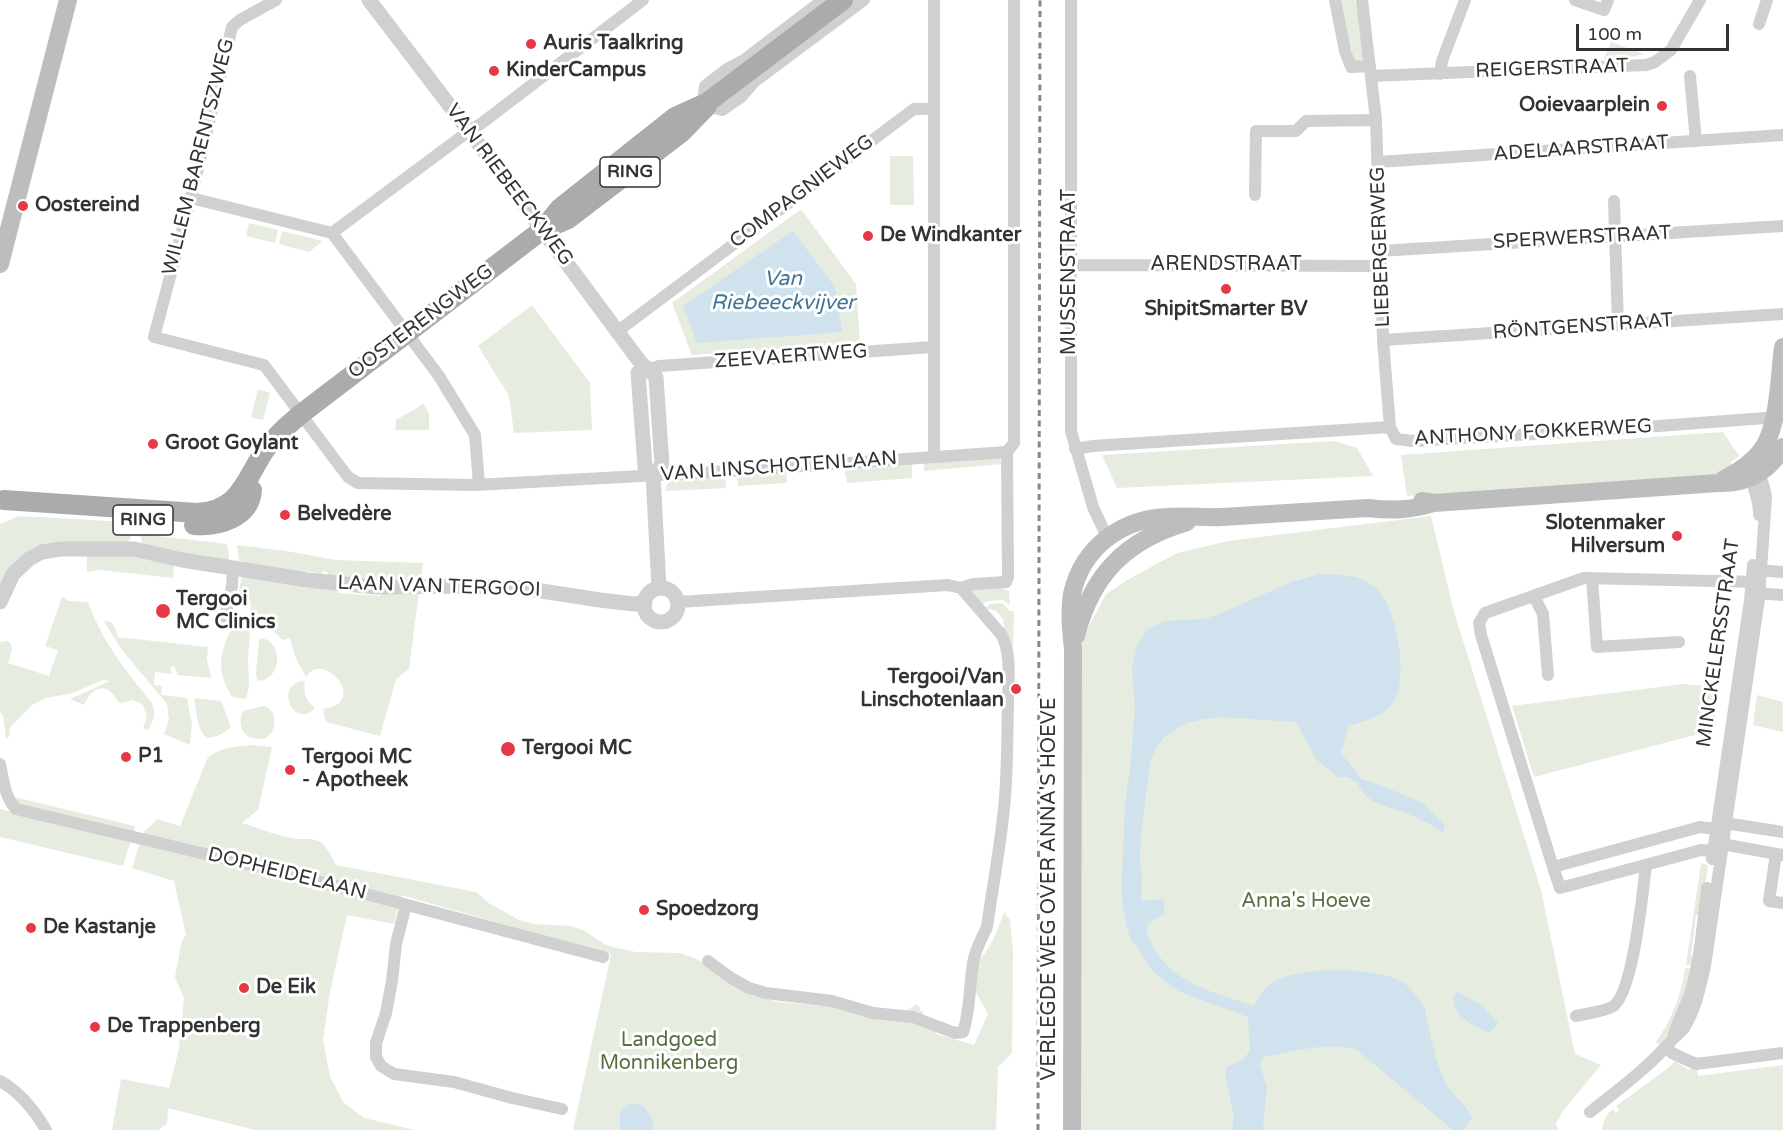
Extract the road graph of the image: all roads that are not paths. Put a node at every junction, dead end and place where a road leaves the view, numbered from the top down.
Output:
1 (68, 0) edge
2 (276, 0) edge
3 (369, 0) edge
4 (823, 0) edge
5 (843, 0) edge
6 (864, 0) edge
7 (934, 0) edge
8 (1014, 0) edge
9 (1071, 0) edge
10 (1335, 0) edge
11 (1362, 0) edge
12 (1465, 0) edge
13 (1575, 0) edge
14 (1608, 0) edge
15 (1700, 0) edge
16 (1767, 0) edge
17 (637, 2) edge
18 (1759, 24) dead end
19 (1370, 71) junction
20 (1440, 74) junction
21 (1690, 76) dead end
22 (706, 104) junction
23 (934, 109) junction
24 (1376, 120) junction
25 (475, 127) junction
26 (1783, 135) edge
27 (1696, 141) junction
28 (1378, 162) junction
29 (1256, 195) dead end
30 (191, 198) junction
31 (1614, 201) dead end
32 (1783, 226) edge
33 (542, 230) junction
34 (332, 233) junction
35 (1616, 236) junction
36 (1380, 250) junction
37 (0, 264) edge
38 (1070, 265) junction
39 (1381, 266) junction
40 (1783, 314) edge
41 (1618, 325) junction
42 (618, 331) junction
43 (406, 333) junction
44 (154, 338) joint
45 (1383, 340) junction
46 (933, 347) junction
47 (1783, 347) edge
48 (648, 369) junction
49 (301, 414) junction
50 (1779, 417) edge
51 (1390, 428) junction
52 (1783, 447) edge
53 (1075, 449) junction
54 (1007, 452) junction
55 (934, 456) junction
56 (1753, 472) junction
57 (653, 475) junction
58 (479, 484) junction
59 (1, 500) edge
60 (1203, 518) junction
61 (1125, 527) junction
62 (1102, 543) junction
63 (1136, 544) junction
64 (233, 568) junction
65 (1110, 568) junction
66 (1783, 572) edge
67 (1592, 578) junction
68 (1755, 582) junction
69 (659, 588) junction
70 (961, 588) junction
71 (1783, 595) edge
72 (1534, 596) junction
73 (0, 602) edge
74 (678, 602) junction
75 (645, 603) junction
76 (225, 617) dead end
77 (1679, 642) dead end
78 (1073, 649) junction
79 (1548, 675) dead end
80 (0, 764) edge
81 (1721, 826) junction
82 (1783, 832) edge
83 (1718, 848) junction
84 (1779, 855) edge
85 (1646, 865) junction
86 (1553, 867) junction
87 (1783, 903) edge
88 (406, 905) junction
89 (603, 957) dead end
90 (708, 960) dead end
91 (1576, 1016) dead end
92 (1669, 1043) junction
93 (1783, 1053) edge
94 (0, 1081) edge
95 (562, 1110) dead end
96 (1590, 1112) dead end
97 (46, 1130) edge
98 (1072, 1130) edge

1 - 37 main road
2 - 30 street, WILLEM BARENTSZWEG
3 - 25 street, VAN RIEBEECKWEG
4 - 22 street, OOSTERENGWEG
5 - 22 main road, OOSTERENGWEG / RING
6 - 22 street
7 - 23 street
8 - 54 street
9 - 38 street, MUSSENSTRAAT
10 - 19 street
11 - 19 street, LIEBERGERWEG
12 - 20 street
13 - 14 street
15 - 20 street, REIGERSTRAAT
16 - 18 street
17 - 25 street
19 - 20 street, REIGERSTRAAT
19 - 24 street, LIEBERGERWEG
21 - 27 street
22 - 33 main road, OOSTERENGWEG / RING
23 - 42 street, COMPAGNIEWEG
23 - 46 street
24 - 28 street, LIEBERGERWEG
24 - 29 street
25 - 33 street, VAN RIEBEECKWEG
25 - 34 street
26 - 27 street, ADELAARSTRAAT
27 - 28 street, ADELAARSTRAAT
28 - 36 street, LIEBERGERWEG
30 - 34 street
30 - 44 street, WILLEM BARENTSZWEG
31 - 35 street
32 - 35 street, SPERWERSTRAAT
33 - 42 street, VAN RIEBEECKWEG
33 - 43 main road, OOSTERENGWEG / RING
34 - 43 street
35 - 36 street, SPERWERSTRAAT
35 - 41 street
36 - 39 street, LIEBERGERWEG
38 - 39 street, ARENDSTRAAT
38 - 53 street, MUSSENSTRAAT
39 - 45 street, LIEBERGERWEG
40 - 41 street, RÖNTGENSTRAAT
41 - 45 street, RÖNTGENSTRAAT
42 - 48 street, VAN RIEBEECKWEG
43 - 49 main road, OOSTERENGWEG / RING
43 - 58 street
44 - 49 street, VAN LINSCHOTENLAAN
45 - 51 street, LIEBERGERWEG
46 - 48 street, ZEEVAERTWEG
46 - 55 street
47 - 50 main road
48 - 57 street, VAN RIEBEECKWEG
49 - 58 street, VAN LINSCHOTENLAAN
49 - 59 main road, RING
50 - 51 street, ANTHONY FOKKERWEG
50 - 56 main road
51 - 53 street, ANTHONY FOKKERWEG
52 - 56 main road
53 - 62 street, MUSSENSTRAAT
54 - 55 street, VAN LINSCHOTENLAAN
54 - 70 street
55 - 57 street, VAN LINSCHOTENLAAN
56 - 60 main road, VERLEGDE WEG OVER ANNA'S HOEVE
56 - 68 street, MINCKELERSSTRAAT
57 - 58 street, VAN LINSCHOTENLAAN
57 - 69 street, VAN RIEBEECKWEG
60 - 61 main road, VERLEGDE WEG OVER ANNA'S HOEVE
60 - 63 main road, VERLEGDE WEG OVER ANNA'S HOEVE
61 - 62 main road, VERLEGDE WEG OVER ANNA'S HOEVE
61 - 63 main road
62 - 65 main road
62 - 78 main road, VERLEGDE WEG OVER ANNA'S HOEVE
63 - 65 main road, VERLEGDE WEG OVER ANNA'S HOEVE
64 - 73 street, LAAN VAN TERGOOI
64 - 75 street, LAAN VAN TERGOOI
64 - 76 street
65 - 78 main road, VERLEGDE WEG OVER ANNA'S HOEVE
66 - 68 street
67 - 68 street
67 - 72 street
67 - 77 street
68 - 71 street
68 - 81 street, MINCKELERSSTRAAT
69 - 74 street
69 - 75 street
70 - 74 street
70 - 90 street
72 - 79 street
72 - 86 street
74 - 75 street
78 - 98 main road, VERLEGDE WEG OVER ANNA'S HOEVE
80 - 88 street, DOPHEIDELAAN
81 - 82 street
81 - 83 street, MINCKELERSSTRAAT
81 - 86 street
83 - 84 street
83 - 85 street
83 - 92 street, MINCKELERSSTRAAT
84 - 87 street
85 - 86 street
85 - 91 street
88 - 89 street, DOPHEIDELAAN
88 - 95 street
92 - 93 street
92 - 96 street, MINCKELERSSTRAAT
94 - 97 street

